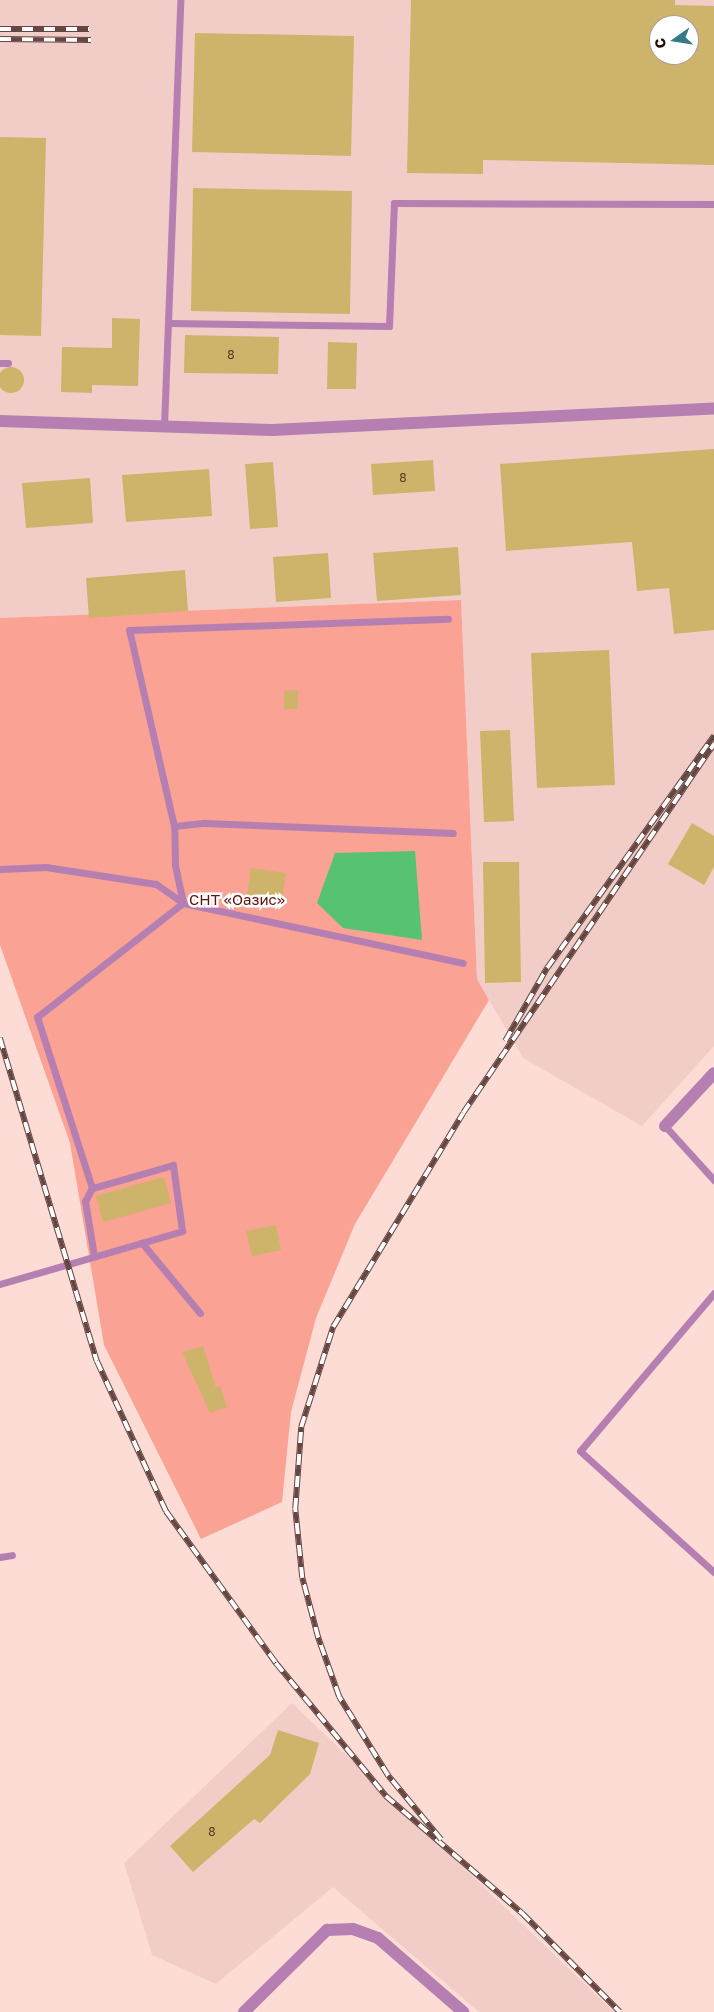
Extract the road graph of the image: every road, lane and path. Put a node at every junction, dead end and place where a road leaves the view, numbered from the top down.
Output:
1 (180, 0) edge
2 (714, 204) edge
3 (168, 323) junction
4 (714, 408) edge
5 (0, 421) edge
6 (164, 426) junction
7 (448, 619) dead end
8 (174, 826) junction
9 (453, 833) dead end
10 (0, 869) edge
11 (183, 903) junction
12 (463, 963) dead end
13 (714, 1073) edge
14 (665, 1126) joint
15 (714, 1180) edge
16 (92, 1188) junction
17 (142, 1242) junction
18 (94, 1256) junction
19 (0, 1284) edge
20 (714, 1293) edge
21 (200, 1313) dead end
22 (12, 1555) dead end
23 (0, 1557) edge
24 (714, 1572) edge
25 (244, 2012) edge
26 (463, 2012) edge

1 - 3 lane
2 - 3 lane
3 - 6 lane
4 - 6 street
5 - 6 street
7 - 8 lane
8 - 9 lane
8 - 11 lane
10 - 11 lane
11 - 12 lane
11 - 16 lane
13 - 14 street
14 - 15 lane
16 - 17 lane
16 - 18 lane
17 - 18 lane
17 - 21 lane
18 - 19 lane
20 - 24 lane
22 - 23 lane
25 - 26 street

